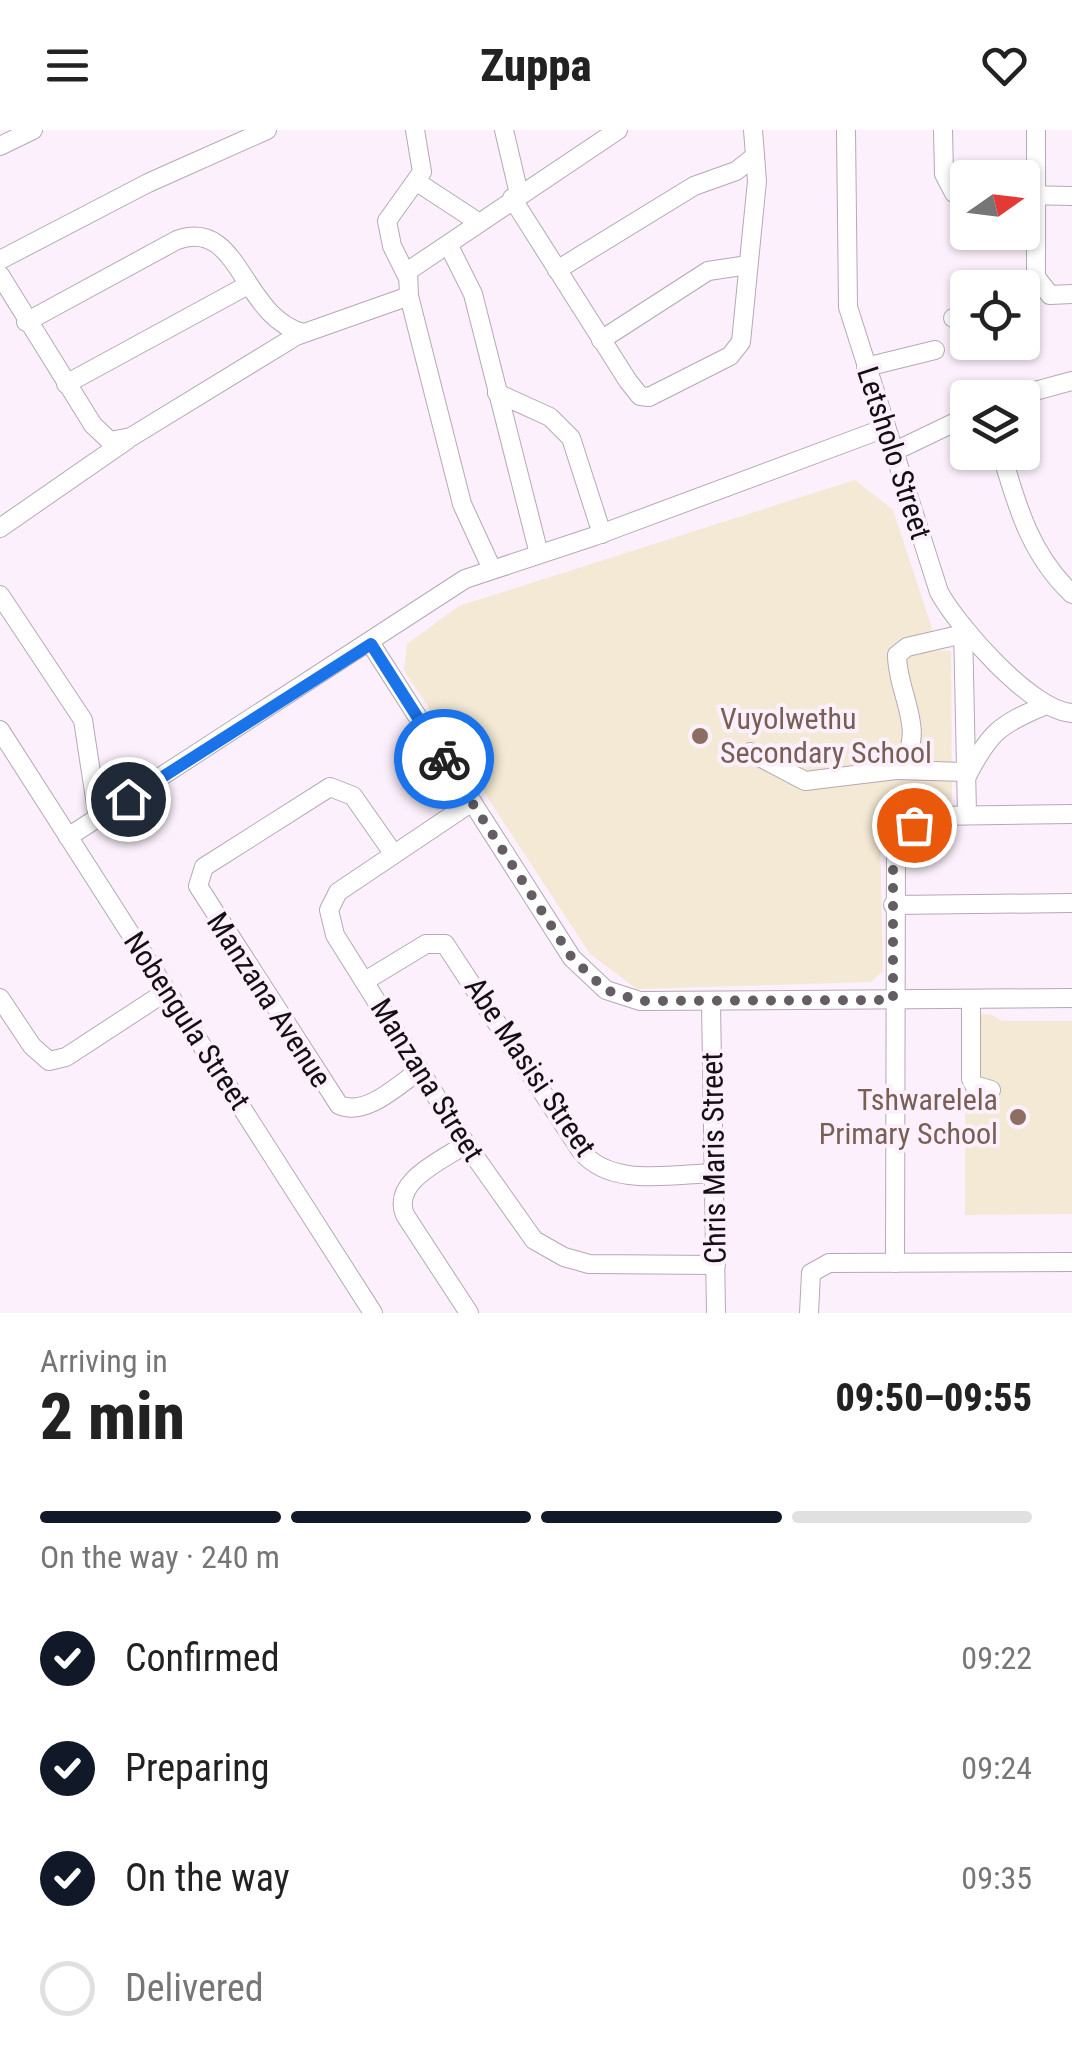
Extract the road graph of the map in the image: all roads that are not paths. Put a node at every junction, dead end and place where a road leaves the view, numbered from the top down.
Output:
1 (33, 130) edge
2 (267, 130) edge
3 (415, 130) edge
4 (504, 130) edge
5 (618, 130) edge
6 (753, 130) edge
7 (846, 130) edge
8 (944, 130) edge
9 (1036, 130) edge
10 (0, 146) edge
11 (755, 156) junction
12 (1032, 160) edge
13 (417, 182) junction
14 (950, 188) edge
15 (1040, 195) edge
16 (515, 196) junction
17 (1072, 196) edge
18 (478, 222) junction
19 (449, 246) junction
20 (0, 260) edge
21 (748, 266) junction
22 (556, 270) junction
23 (0, 275) edge
24 (248, 284) junction
25 (408, 286) junction
26 (1040, 292) edge
27 (1072, 294) edge
28 (26, 322) junction
29 (304, 333) junction
30 (602, 340) junction
31 (936, 350) dead end
32 (866, 367) junction
33 (1072, 381) edge
34 (66, 384) junction
35 (1040, 390) edge
36 (497, 393) junction
37 (950, 425) edge
38 (885, 428) junction
39 (132, 437) junction
40 (893, 452) junction
41 (1007, 470) edge
42 (0, 528) edge
43 (602, 534) junction
44 (539, 554) junction
45 (491, 567) junction
46 (1072, 594) edge
47 (0, 595) edge
48 (963, 630) junction
49 (371, 644) junction
50 (1044, 706) junction
51 (1072, 713) edge
52 (0, 730) edge
53 (750, 752) dead end
54 (896, 770) junction
55 (966, 776) junction
56 (472, 802) junction
57 (967, 814) junction
58 (1072, 814) edge
59 (98, 818) junction
60 (68, 837) junction
61 (394, 854) junction
62 (1072, 903) edge
63 (892, 905) junction
64 (365, 982) junction
65 (168, 991) junction
66 (1072, 998) edge
67 (893, 1000) junction
68 (970, 1000) junction
69 (1, 1003) edge
70 (712, 1003) junction
71 (420, 1070) junction
72 (991, 1090) dead end
73 (466, 1144) junction
74 (715, 1173) junction
75 (1072, 1262) edge
76 (895, 1263) junction
77 (716, 1265) junction
78 (373, 1313) edge
79 (469, 1313) edge
80 (716, 1313) edge
81 (809, 1313) edge

1 - 10 street
2 - 20 street
3 - 13 street
4 - 16 street
5 - 16 street
6 - 11 street
7 - 32 street, Letsholo Street
8 - 14 street
9 - 12 street
11 - 21 street
11 - 22 street
13 - 18 street
13 - 25 street
15 - 17 street
16 - 18 street
16 - 22 street
18 - 19 street
19 - 25 street
19 - 36 street
21 - 30 street
21 - 30 street
22 - 30 street
23 - 28 street
24 - 28 street
24 - 29 street
24 - 34 street
25 - 29 street
25 - 45 street
26 - 27 street
28 - 34 street
29 - 39 street
31 - 32 street
32 - 38 street, Letsholo Street
33 - 35 street
34 - 39 street
36 - 43 street
36 - 44 street
37 - 40 street
38 - 40 street, Letsholo Street
38 - 43 street
39 - 42 street
40 - 48 street, Letsholo Street
41 - 46 street
43 - 44 street
44 - 45 street
45 - 49 street
47 - 59 street
48 - 50 street, Letsholo Street
48 - 54 street
48 - 55 street
49 - 56 street
49 - 59 street
50 - 51 street
50 - 55 street
52 - 60 street, Nobengula Street
53 - 54 street
54 - 55 street
55 - 57 street
56 - 61 street, Manzana Street
56 - 70 street
57 - 58 street
57 - 63 street
59 - 60 street
60 - 65 street, Nobengula Street
61 - 64 street, Manzana Street
61 - 71 street, Manzana Avenue
62 - 63 street
63 - 67 street
64 - 71 street, Manzana Street
64 - 74 street, Abe Masisi Street
65 - 69 street
65 - 78 street, Nobengula Street
66 - 68 street
67 - 68 street
67 - 70 street
67 - 76 street
68 - 72 street
70 - 74 street, Chris Maris Street
71 - 73 street, Manzana Street
73 - 77 street, Manzana Street
73 - 79 street
74 - 77 street, Chris Maris Street
75 - 76 street
76 - 81 street
77 - 80 street, Chris Maris Street

